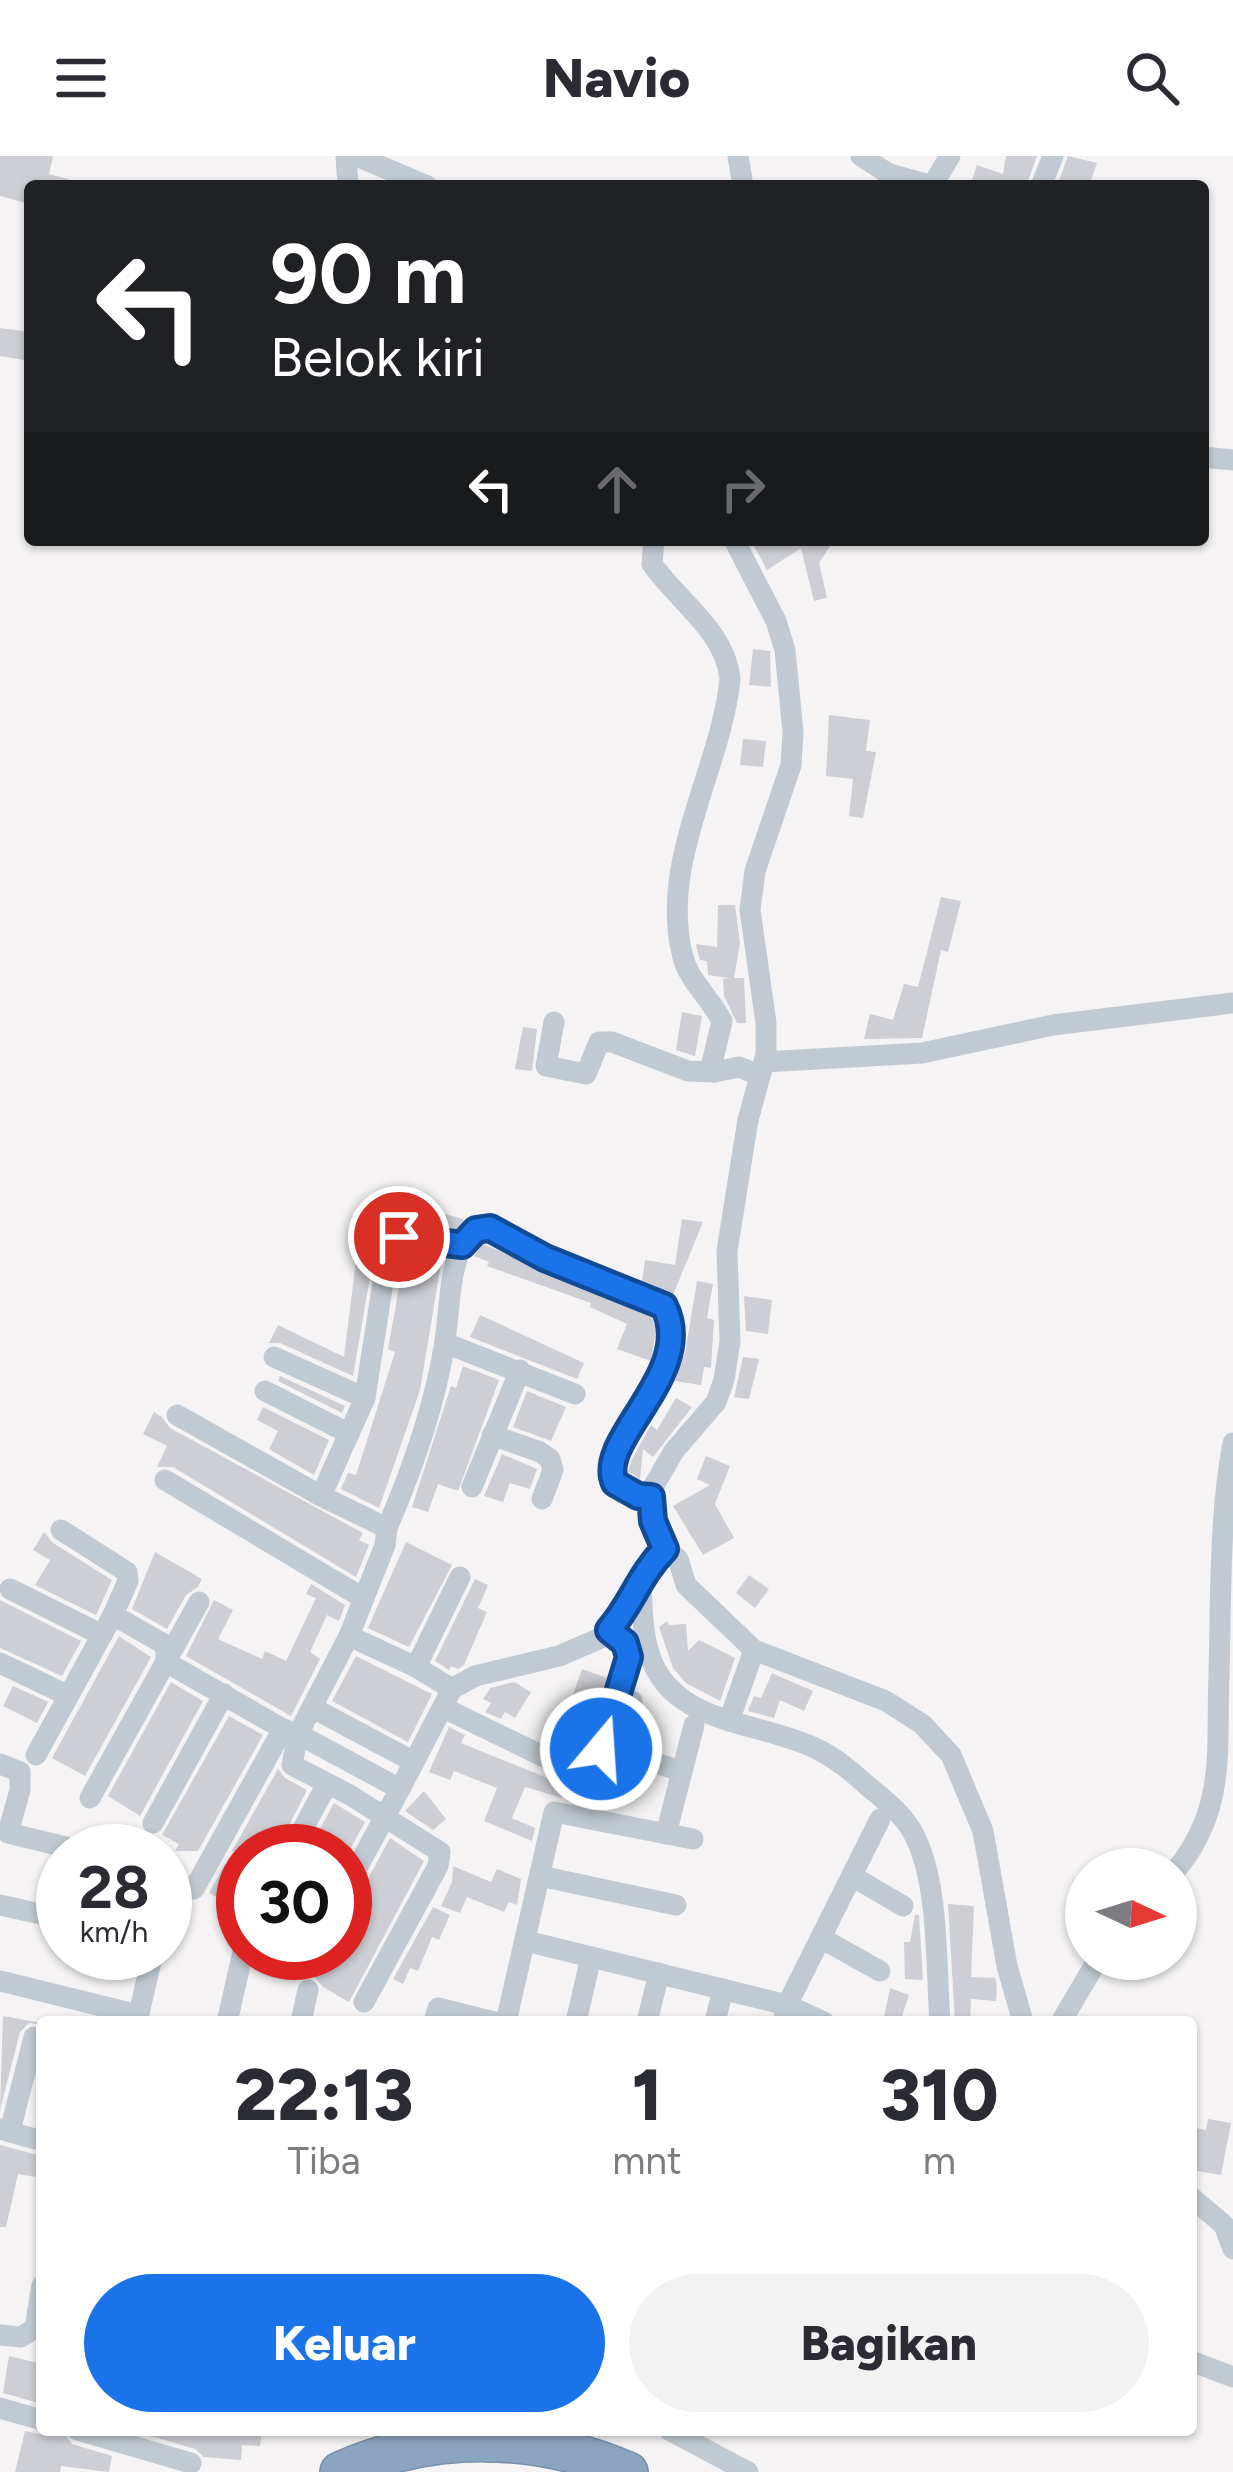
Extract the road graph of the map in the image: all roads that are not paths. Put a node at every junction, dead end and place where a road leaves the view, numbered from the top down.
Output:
1 (357, 156) edge
2 (861, 156) edge
3 (413, 180) edge
4 (888, 180) edge
5 (654, 546) edge
6 (738, 546) edge
7 (1233, 1003) edge
8 (554, 1022) dead end
9 (761, 1068) junction
10 (714, 1072) junction
11 (462, 1245) junction
12 (445, 1343) junction
13 (274, 1357) dead end
14 (520, 1370) junction
15 (266, 1391) dead end
16 (575, 1394) dead end
17 (365, 1397) junction
18 (177, 1415) dead end
19 (348, 1432) junction
20 (492, 1435) junction
21 (1233, 1443) edge
22 (165, 1480) dead end
23 (472, 1487) dead end
24 (321, 1496) junction
25 (651, 1497) junction
26 (542, 1499) dead end
27 (387, 1528) junction
28 (61, 1530) dead end
29 (665, 1549) junction
30 (641, 1574) junction
31 (460, 1576) dead end
32 (10, 1589) dead end
33 (363, 1598) junction
34 (199, 1602) dead end
35 (108, 1624) junction
36 (609, 1630) junction
37 (349, 1636) junction
38 (754, 1651) junction
39 (166, 1662) junction
40 (0, 1663) edge
41 (416, 1666) junction
42 (224, 1694) junction
43 (67, 1695) junction
44 (448, 1699) junction
45 (632, 1701) dead end
46 (313, 1708) junction
47 (729, 1721) junction
48 (694, 1725) dead end
49 (291, 1731) junction
50 (601, 1749) dead end
51 (36, 1755) dead end
52 (414, 1762) junction
53 (0, 1764) edge
54 (566, 1768) dead end
55 (682, 1771) junction
56 (327, 1784) junction
57 (400, 1789) junction
58 (90, 1798) dead end
59 (383, 1820) junction
60 (880, 1820) dead end
61 (153, 1823) dead end
62 (306, 1824) edge
63 (4, 1832) edge
64 (666, 1834) junction
65 (693, 1839) dead end
66 (36, 1840) edge
67 (372, 1840) edge
68 (1193, 1848) edge
69 (540, 1876) junction
70 (852, 1876) junction
71 (194, 1889) dead end
72 (0, 1905) edge
73 (676, 1906) dead end
74 (903, 1906) dead end
75 (36, 1913) edge
76 (820, 1938) junction
77 (526, 1941) junction
78 (591, 1957) junction
79 (880, 1971) dead end
80 (659, 1973) junction
81 (147, 1980) edge
82 (237, 1980) edge
83 (306, 1980) edge
84 (1085, 1980) edge
85 (0, 1981) edge
86 (723, 1989) junction
87 (370, 2010) edge
88 (785, 2013) edge
89 (127, 2016) edge
90 (139, 2016) edge
91 (228, 2016) edge
92 (302, 2016) edge
93 (435, 2016) edge
94 (470, 2016) edge
95 (507, 2016) edge
96 (577, 2016) edge
97 (648, 2016) edge
98 (717, 2016) edge
99 (940, 2016) edge
100 (1021, 2016) edge
101 (1064, 2016) edge
102 (34, 2037) dead end
103 (5, 2130) edge
104 (36, 2139) edge
105 (1197, 2200) edge
106 (1233, 2249) edge
107 (36, 2322) edge
108 (0, 2335) edge
109 (1197, 2363) edge
110 (1233, 2377) edge
111 (0, 2408) edge
112 (36, 2418) edge
113 (97, 2436) edge
114 (680, 2436) edge
115 (191, 2463) dead end
116 (340, 2472) edge
117 (424, 2472) edge
118 (545, 2472) edge
119 (628, 2472) edge
120 (748, 2472) edge

1 - 3 street
2 - 4 street
5 - 10 street
6 - 9 street
7 - 9 street
8 - 10 street
9 - 10 street
9 - 25 street
11 - 12 street
11 - 17 street
11 - 25 street
12 - 14 street
12 - 27 street
13 - 17 street
14 - 16 street
14 - 20 street
15 - 19 street
17 - 19 street
18 - 24 street
19 - 24 street
20 - 23 street
20 - 26 street
21 - 68 street
22 - 33 street
24 - 27 street
25 - 29 street
27 - 33 street
28 - 35 street
29 - 30 street
29 - 38 street
30 - 36 street
30 - 47 street
31 - 41 street
32 - 35 street
33 - 37 street
34 - 39 street
35 - 39 street
35 - 43 street
36 - 44 street
36 - 50 street
37 - 41 street
37 - 46 street
38 - 47 street
38 - 100 street
39 - 42 street
39 - 58 street
40 - 43 street
41 - 44 street
42 - 49 street
42 - 61 street
43 - 51 street
44 - 52 street
44 - 54 street
45 - 55 street
46 - 49 street
46 - 52 street
47 - 99 street
48 - 55 street
49 - 56 street
49 - 57 street
49 - 71 street
52 - 57 street
53 - 63 street
55 - 64 street
56 - 59 street
56 - 62 street
57 - 59 street
59 - 67 street
59 - 87 street
60 - 70 street
63 - 66 street
64 - 65 street
64 - 69 street
69 - 73 street
69 - 77 street
70 - 74 street
70 - 76 street
72 - 75 street
76 - 79 street
76 - 88 street
77 - 78 street
77 - 95 street
78 - 80 street
78 - 96 street
80 - 86 street
80 - 97 street
81 - 90 street
82 - 91 street
83 - 92 street
84 - 101 street
85 - 89 street
86 - 88 street
86 - 98 street
93 - 94 street
102 - 103 street
103 - 104 street
105 - 106 street
107 - 108 street
109 - 110 street
111 - 112 street
113 - 115 street
114 - 120 street
116 - 119 highway
117 - 118 highway

